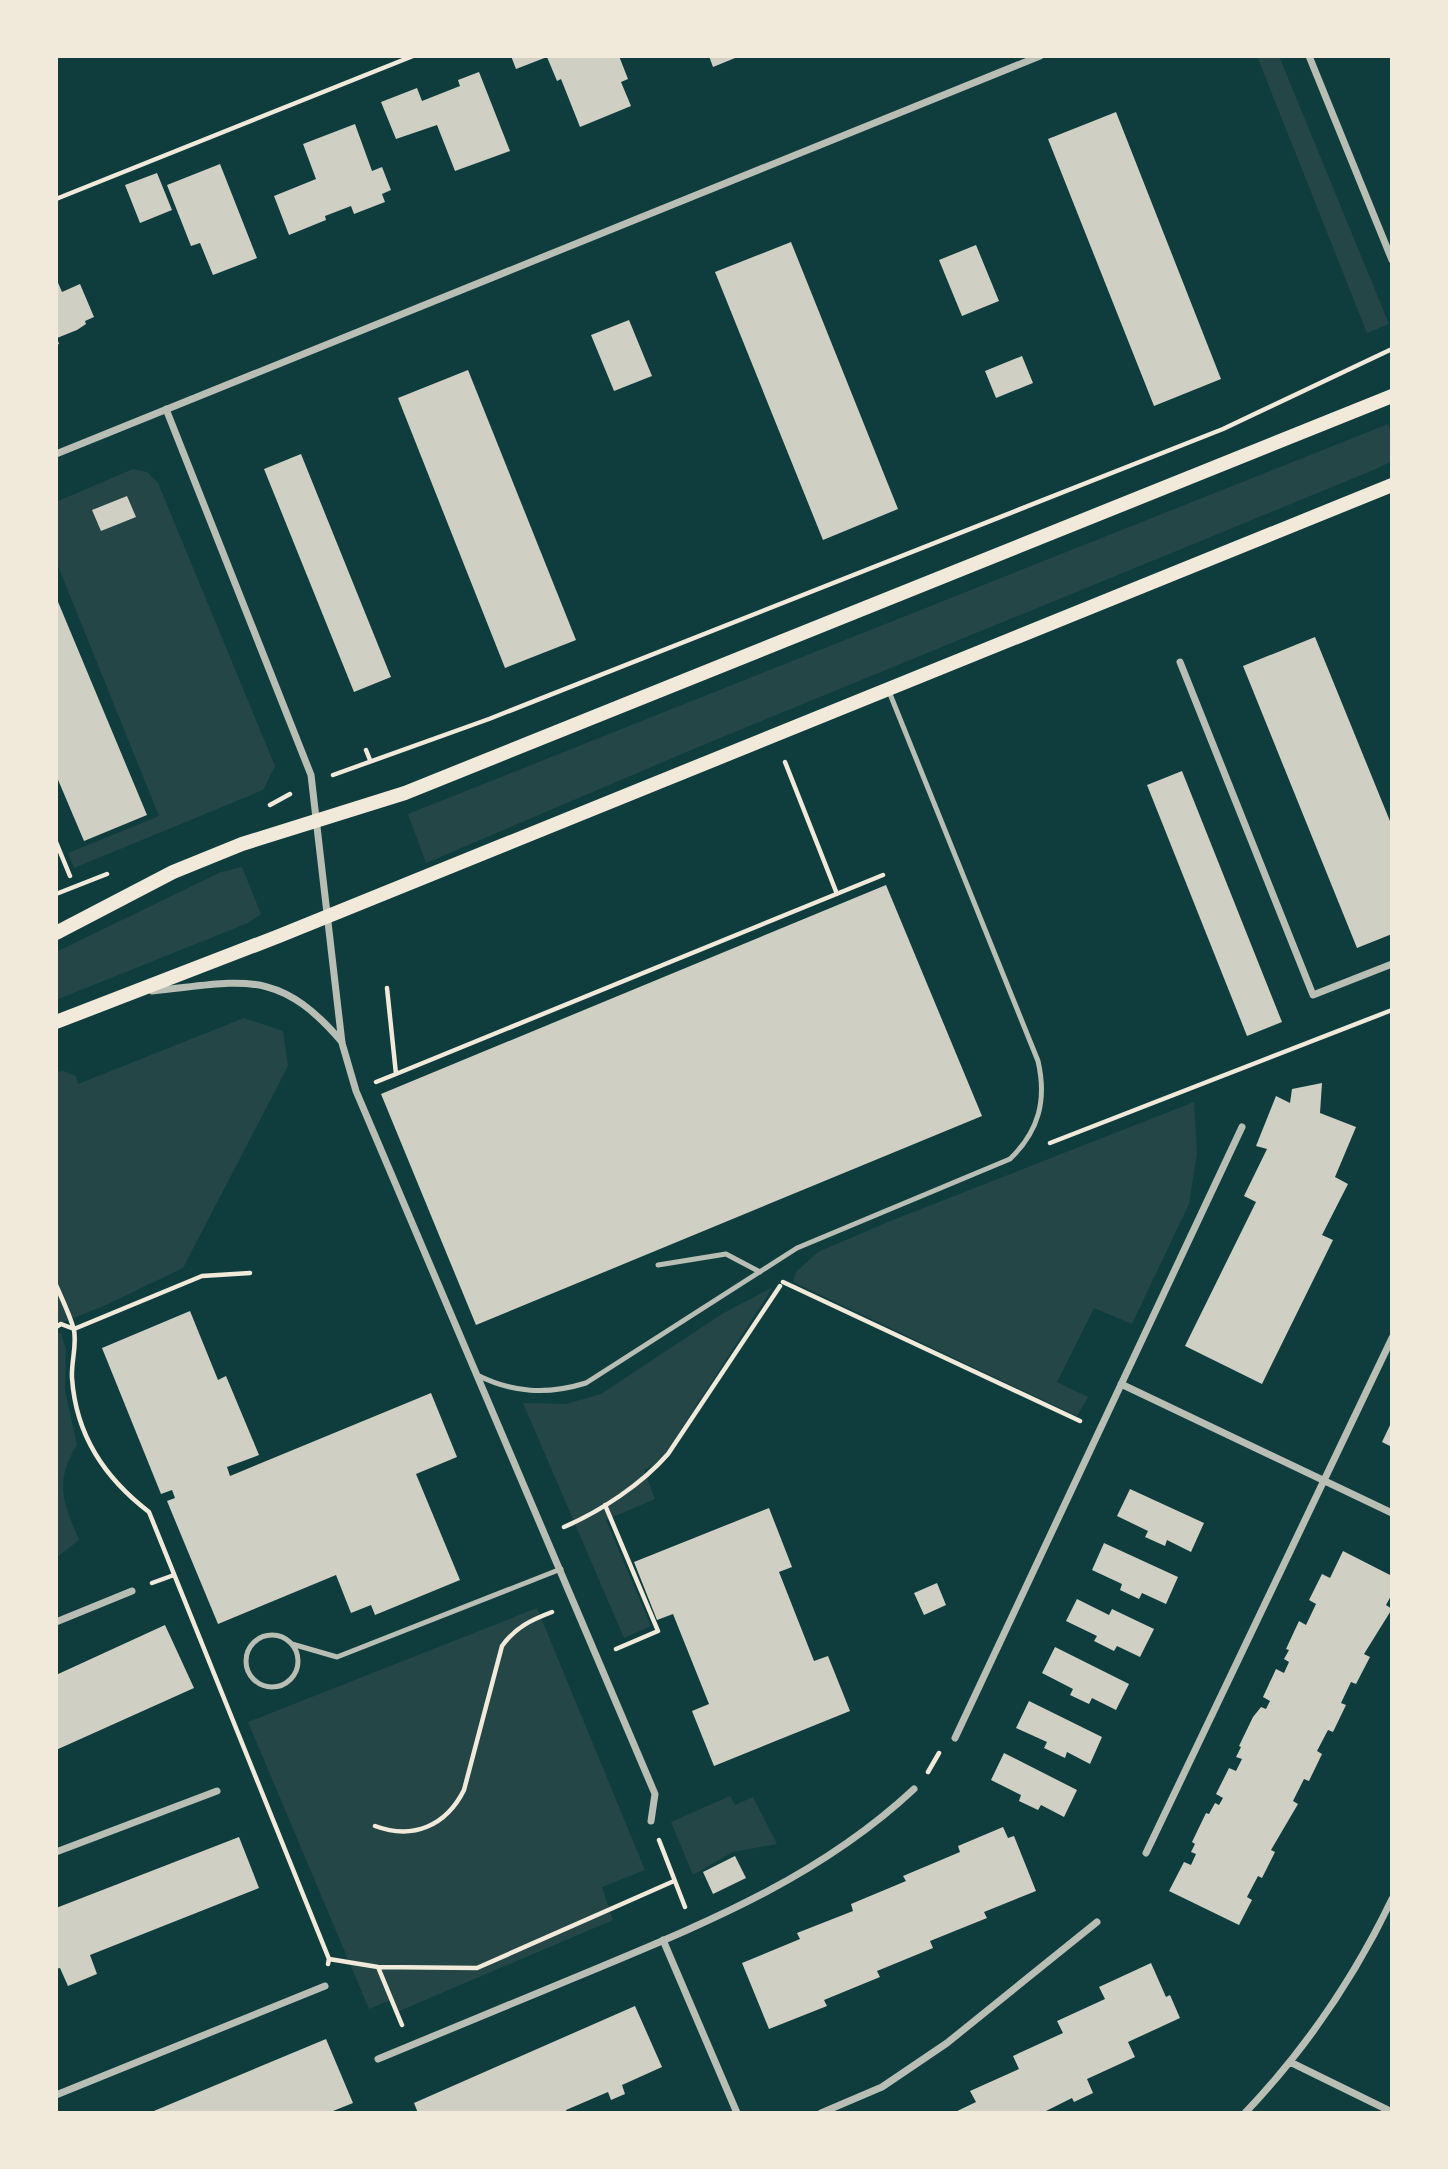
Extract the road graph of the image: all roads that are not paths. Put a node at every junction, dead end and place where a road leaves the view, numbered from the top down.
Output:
1 (1040, 56) edge
2 (1309, 56) edge
3 (1392, 260) edge
4 (1392, 396) edge
5 (166, 409) junction
6 (56, 454) edge
7 (1392, 485) edge
8 (1180, 662) dead end
9 (888, 689) junction
10 (316, 822) junction
11 (328, 916) junction
12 (56, 933) edge
13 (1392, 964) edge
14 (134, 992) junction
15 (56, 1022) edge
16 (342, 1043) junction
17 (1242, 1127) dead end
18 (658, 1265) dead end
19 (760, 1272) junction
20 (1392, 1338) edge
21 (477, 1375) junction
22 (1121, 1384) junction
23 (1323, 1479) junction
24 (1392, 1513) edge
25 (561, 1569) junction
26 (132, 1591) dead end
27 (56, 1622) edge
28 (292, 1644) junction
29 (955, 1738) dead end
30 (914, 1789) dead end
31 (217, 1791) dead end
32 (651, 1821) road end
33 (56, 1852) edge
34 (1146, 1853) dead end
35 (1392, 1899) edge
36 (1097, 1922) dead end
37 (663, 1940) junction
38 (325, 1986) dead end
39 (378, 2059) dead end
40 (1290, 2062) junction
41 (56, 2095) edge
42 (1392, 2112) edge
43 (737, 2113) edge
44 (821, 2113) edge
45 (1245, 2113) edge

1 - 5 street
2 - 3 street
4 - 10 main road
5 - 6 street
5 - 10 street
7 - 9 main road
8 - 13 street
9 - 11 main road
9 - 19 lane
10 - 11 street
10 - 12 main road
11 - 14 main road
11 - 16 street
14 - 15 main road
14 - 16 street
16 - 21 street
17 - 22 street
18 - 19 lane
19 - 21 lane
20 - 23 street
21 - 25 street
22 - 23 street
22 - 29 street
23 - 24 street
23 - 34 street
25 - 28 lane
25 - 32 street
26 - 27 street
28 - 28 lane
30 - 37 street
31 - 33 street
35 - 40 street
36 - 44 street
37 - 39 street
37 - 43 street
38 - 41 street
40 - 42 street
40 - 45 street

